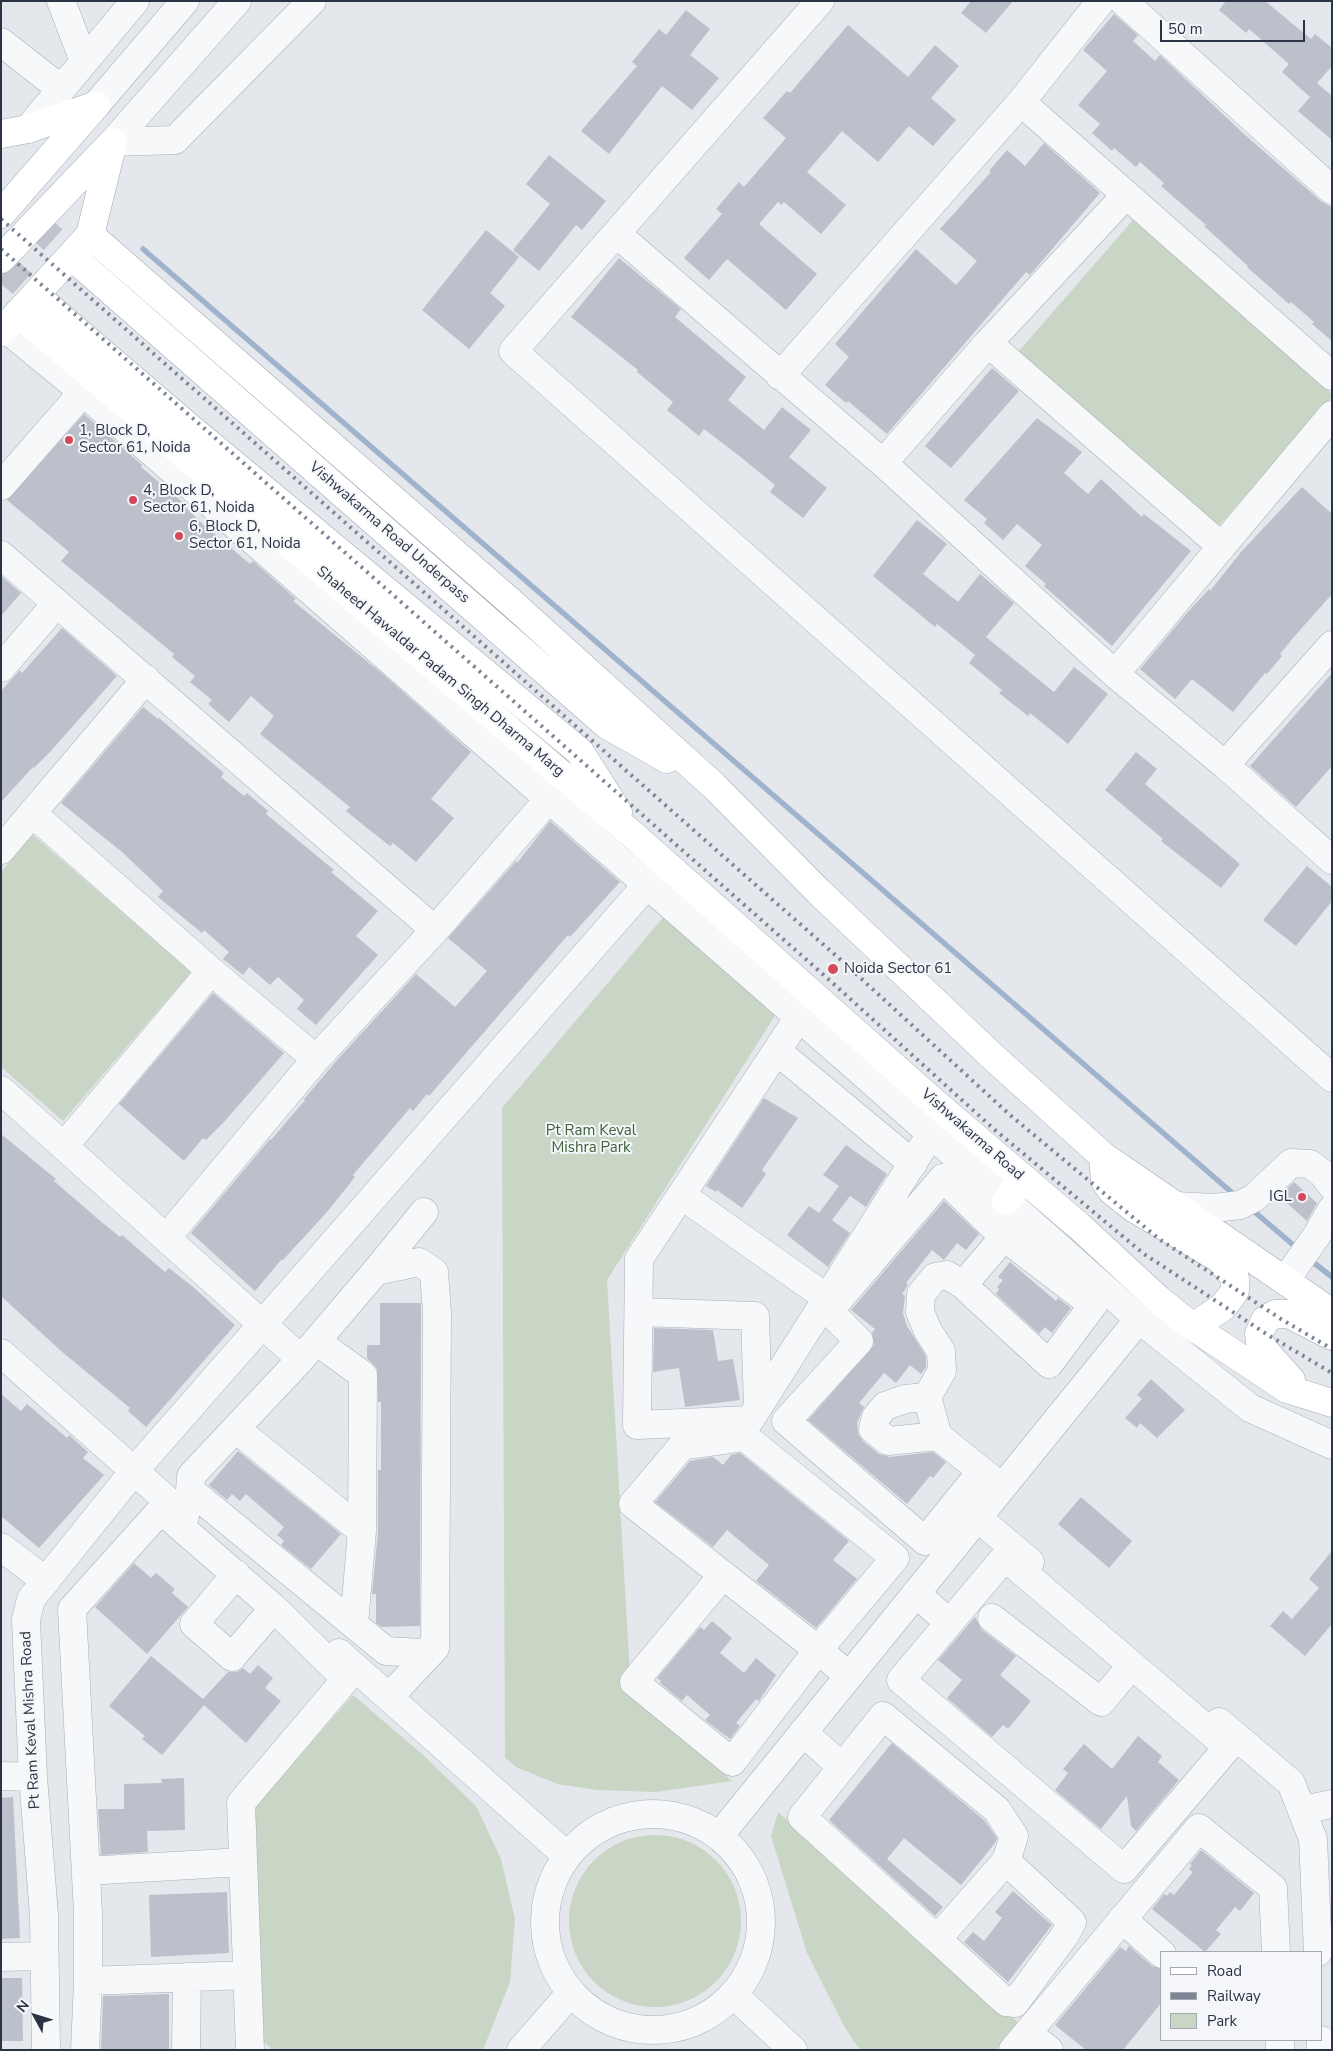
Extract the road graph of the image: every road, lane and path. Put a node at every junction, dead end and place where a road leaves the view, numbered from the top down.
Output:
1 (61, 1) edge
2 (135, 1) edge
3 (185, 1) edge
4 (237, 1) edge
5 (312, 1) edge
6 (820, 1) edge
7 (1101, 1) edge
8 (1123, 1) edge
9 (1, 42) edge
10 (84, 61) junction
11 (65, 84) junction
12 (1021, 102) junction
13 (96, 105) junction
14 (28, 129) junction
15 (1, 134) edge
16 (113, 142) junction
17 (1332, 190) edge
18 (1126, 195) junction
19 (1, 214) edge
20 (90, 235) junction
21 (618, 235) junction
22 (1, 259) edge
23 (78, 261) tunnel mouth
24 (42, 301) tunnel mouth
25 (8, 325) edge
26 (988, 343) junction
27 (780, 376) junction
28 (1332, 376) edge
29 (83, 392) junction
30 (1332, 416) edge
31 (883, 463) junction
32 (1, 486) edge
33 (1221, 546) junction
34 (1, 554) edge
35 (58, 603) junction
36 (1332, 645) edge
37 (1, 668) edge
38 (1115, 674) junction
39 (146, 679) junction
40 (1225, 765) junction
41 (714, 786) junction
42 (549, 799) junction
43 (32, 814) junction
44 (634, 836) junction
45 (1, 850) edge
46 (1332, 860) edge
47 (666, 864) junction
48 (646, 884) junction
49 (435, 930) junction
50 (211, 971) junction
51 (788, 1034) junction
52 (316, 1059) junction
53 (1332, 1078) edge
54 (1, 1090) edge
55 (932, 1134) junction
56 (64, 1146) junction
57 (1103, 1156) junction
58 (913, 1164) junction
59 (1023, 1178) junction
60 (1332, 1186) edge
61 (681, 1195) junction
62 (1176, 1206) junction
63 (1015, 1209) junction
64 (1332, 1209) edge
65 (424, 1212) dead end
66 (167, 1237) junction
67 (1004, 1237) junction
68 (376, 1271) junction
69 (1285, 1281) junction
70 (963, 1285) junction
71 (827, 1298) junction
72 (639, 1312) junction
73 (1332, 1312) edge
74 (266, 1318) junction
75 (1139, 1319) junction
76 (1189, 1324) junction
77 (1332, 1336) edge
78 (309, 1350) junction
79 (1, 1353) edge
80 (1294, 1391) junction
81 (927, 1397) junction
82 (1332, 1403) edge
83 (758, 1407) junction
84 (236, 1429) junction
85 (938, 1436) junction
86 (1332, 1445) edge
87 (134, 1471) junction
88 (992, 1480) junction
89 (978, 1518) junction
90 (362, 1531) junction
91 (1, 1547) edge
92 (722, 1575) junction
93 (46, 1581) junction
94 (257, 1589) junction
95 (916, 1594) junction
96 (992, 1618) dead end
97 (949, 1623) junction
98 (354, 1624) junction
99 (435, 1648) junction
100 (818, 1650) junction
101 (1132, 1665) junction
102 (848, 1675) junction
103 (389, 1697) junction
104 (803, 1732) junction
105 (842, 1767) junction
106 (1, 1776) edge
107 (33, 1777) junction
108 (1332, 1804) edge
109 (1302, 1810) junction
110 (719, 1836) junction
111 (566, 1856) junction
112 (1006, 1861) junction
113 (243, 1862) junction
114 (86, 1870) junction
115 (88, 1913) junction
116 (44, 1914) junction
117 (1122, 1919) junction
118 (937, 1939) junction
119 (1276, 1951) edge
120 (1318, 1951) edge
121 (1160, 1952) edge
122 (44, 1956) junction
123 (1, 1957) edge
124 (247, 1974) junction
125 (187, 1977) junction
126 (88, 1981) junction
127 (570, 1995) junction
128 (734, 1995) junction
129 (1020, 2041) edge
130 (46, 2050) edge
131 (85, 2050) edge
132 (186, 2050) edge
133 (250, 2050) edge
134 (521, 2050) edge
135 (793, 2050) edge
136 (1049, 2050) edge

1 - 10 street
2 - 10 street
3 - 13 street
4 - 16 street
5 - 16 street
6 - 21 street
7 - 12 street
8 - 17 street
9 - 11 street
10 - 11 street
11 - 14 street
12 - 18 street
12 - 27 street
13 - 14 main road
13 - 19 main road
14 - 15 main road
16 - 20 main road
16 - 22 main road
18 - 26 street
18 - 28 street
20 - 25 main road
20 - 41 main road
21 - 27 street
21 - 53 street
23 - 41 main road, Vishwakarma Road Underpass
24 - 44 main road
25 - 29 street
25 - 44 main road, Shaheed Hawaldar Padam Singh Dharma Marg
26 - 31 street
26 - 33 street
27 - 31 street
29 - 32 street
29 - 42 street
30 - 33 street
31 - 38 street
33 - 38 street
34 - 35 street
35 - 37 street
35 - 39 street
36 - 40 street
38 - 40 street
39 - 43 street
39 - 49 street
40 - 46 street
41 - 57 main road
42 - 48 street
42 - 49 street
43 - 45 street
43 - 50 street
44 - 47 main road, Vishwakarma Road
47 - 48 street, Pt Ram Keval Mishra Road
47 - 59 main road, Vishwakarma Road
48 - 51 street
48 - 74 street, Pt Ram Keval Mishra Road
49 - 52 street
50 - 52 street
50 - 56 street
51 - 55 street
51 - 58 street
51 - 61 street
52 - 66 street
54 - 56 street
55 - 58 street
55 - 63 street
56 - 66 street
57 - 62 main road
57 - 76 main road
58 - 71 street
59 - 63 main road
59 - 76 main road, Vishwakarma Road
60 - 62 street
61 - 71 street
61 - 72 street
62 - 69 main road
63 - 67 street
63 - 75 street
64 - 69 street
65 - 68 street
66 - 74 street
67 - 70 street
67 - 70 street
67 - 88 street
68 - 78 street
68 - 99 street
69 - 73 main road
70 - 81 street
71 - 83 street
72 - 83 street
72 - 83 street
74 - 78 street
74 - 87 street, Pt Ram Keval Mishra Road
75 - 86 street
75 - 88 street
76 - 80 main road, Vishwakarma Road
77 - 80 main road
78 - 84 street
78 - 90 street
79 - 87 street
80 - 82 main road, Vishwakarma Road
81 - 85 street
81 - 85 street
84 - 90 street
84 - 98 street
85 - 88 street
87 - 93 street, Pt Ram Keval Mishra Road
87 - 94 street
88 - 89 street
89 - 95 street
89 - 109 street
90 - 98 street
91 - 93 street
92 - 100 street
92 - 100 street
92 - 100 street
93 - 107 street, Pt Ram Keval Mishra Road
94 - 103 street
94 - 113 street
94 - 114 street
95 - 97 street
95 - 102 street
96 - 101 street
97 - 101 street
97 - 101 street
98 - 99 street
99 - 103 street
100 - 102 street
102 - 104 street
103 - 111 street
104 - 105 street
104 - 110 street
105 - 112 street
105 - 118 street
106 - 107 street
107 - 116 street, Pt Ram Keval Mishra Road
108 - 109 street
109 - 120 street
110 - 111 street
110 - 128 street
111 - 127 street
112 - 118 street
112 - 118 street
113 - 114 street
113 - 124 street
114 - 115 street
115 - 116 street
115 - 126 street
116 - 122 street, Pt Ram Keval Mishra Road
117 - 119 street
117 - 121 street
117 - 129 street
122 - 123 street
122 - 130 street, Pt Ram Keval Mishra Road
124 - 125 street
124 - 133 street
125 - 126 street
125 - 132 street
126 - 131 street
127 - 128 street
127 - 134 street
128 - 135 street
129 - 136 street

